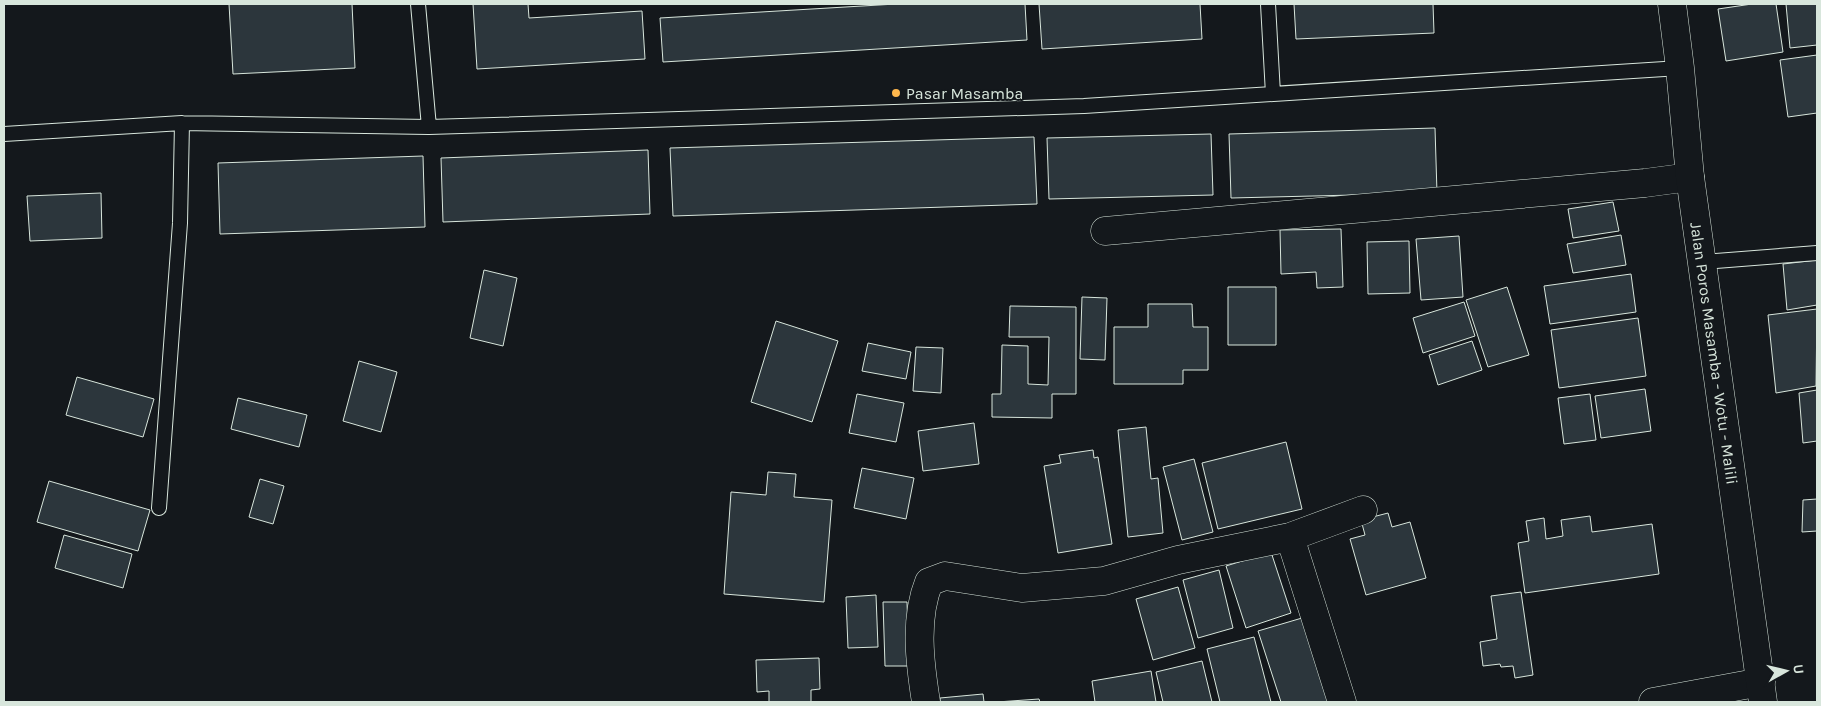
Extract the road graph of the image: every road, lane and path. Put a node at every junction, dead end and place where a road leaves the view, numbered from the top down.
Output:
1 (418, 4) edge
2 (1268, 4) edge
3 (1672, 4) edge
4 (1680, 68) junction
5 (1273, 94) junction
6 (182, 123) junction
7 (429, 128) junction
8 (4, 134) edge
9 (1690, 177) junction
10 (1105, 230) dead end
11 (1817, 253) edge
12 (1703, 262) junction
13 (159, 508) dead end
14 (1363, 510) dead end
15 (1290, 537) junction
16 (1762, 692) edge
17 (926, 702) edge
18 (1342, 702) edge
19 (1653, 702) edge

1 - 7 lane
2 - 5 lane
3 - 4 main road, Jalan Poros Masamba - Wotu - Malili
4 - 5 lane
4 - 9 main road, Jalan Poros Masamba - Wotu - Malili
5 - 7 lane
6 - 7 lane
6 - 8 lane
6 - 13 lane
9 - 10 main road
9 - 12 main road, Jalan Poros Masamba - Wotu - Malili
11 - 12 lane
12 - 16 main road, Jalan Poros Masamba - Wotu - Malili
14 - 15 main road
15 - 17 main road
15 - 18 main road
16 - 19 main road

